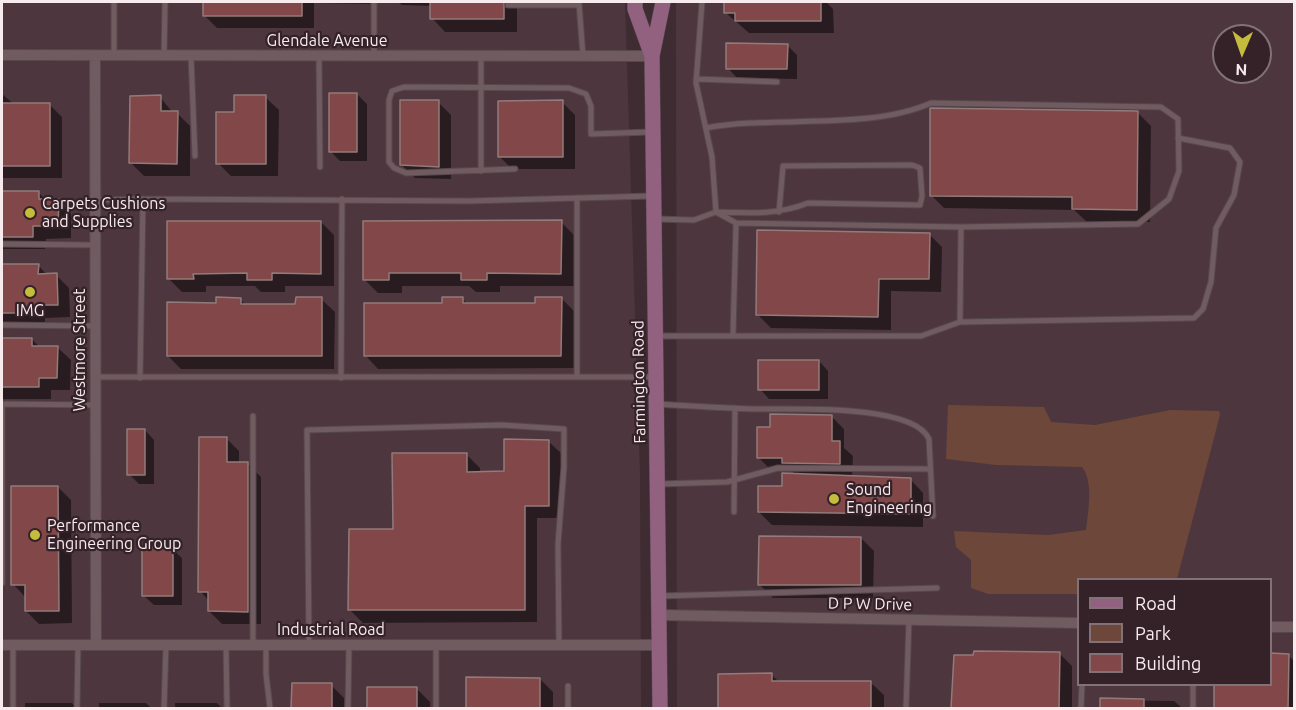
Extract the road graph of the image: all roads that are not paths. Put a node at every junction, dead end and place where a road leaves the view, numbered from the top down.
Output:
1 (114, 2) edge
2 (165, 2) edge
3 (374, 2) edge
4 (635, 2) edge
5 (663, 2) edge
6 (702, 2) edge
7 (579, 3) edge
8 (508, 5) dead end
9 (2, 55) edge
10 (95, 56) junction
11 (114, 56) junction
12 (164, 56) junction
13 (191, 56) junction
14 (319, 56) junction
15 (374, 56) junction
16 (482, 56) junction
17 (583, 56) junction
18 (652, 56) junction
19 (696, 79) junction
20 (777, 82) dead end
21 (480, 87) junction
22 (706, 128) junction
23 (653, 132) junction
24 (1178, 138) junction
25 (195, 156) dead end
26 (320, 167) dead end
27 (514, 169) dead end
28 (481, 171) junction
29 (654, 196) junction
30 (143, 199) junction
31 (342, 199) junction
32 (95, 200) junction
33 (577, 200) junction
34 (716, 212) junction
35 (779, 212) junction
36 (654, 219) junction
37 (736, 223) junction
38 (961, 227) junction
39 (2, 244) edge
40 (95, 244) junction
41 (960, 322) junction
42 (2, 325) edge
43 (95, 326) junction
44 (733, 335) junction
45 (656, 336) junction
46 (577, 376) junction
47 (94, 377) junction
48 (657, 377) junction
49 (140, 378) junction
50 (341, 378) junction
51 (2, 404) edge
52 (657, 404) junction
53 (94, 405) junction
54 (735, 408) junction
55 (253, 416) dead end
56 (930, 469) junction
57 (734, 481) junction
58 (658, 484) junction
59 (734, 512) dead end
60 (933, 516) dead end
61 (2, 583) edge
62 (937, 588) dead end
63 (660, 596) junction
64 (660, 615) junction
65 (909, 620) junction
66 (1077, 623) edge
67 (1272, 627) edge
68 (1294, 627) edge
69 (253, 644) junction
70 (266, 644) junction
71 (7, 645) edge
72 (78, 645) junction
73 (96, 645) junction
74 (166, 645) junction
75 (226, 645) junction
76 (309, 645) junction
77 (349, 645) junction
78 (436, 645) junction
79 (559, 645) junction
80 (661, 645) junction
81 (568, 686) dead end
82 (1082, 686) edge
83 (1193, 686) edge
84 (13, 708) edge
85 (77, 708) edge
86 (164, 708) edge
87 (227, 708) edge
88 (270, 708) edge
89 (348, 708) edge
90 (436, 708) edge
91 (568, 708) edge
92 (660, 708) edge
93 (906, 708) edge
94 (1081, 708) edge
95 (1193, 708) edge

1 - 11 lane
2 - 12 lane
3 - 15 lane
4 - 18 main road, Farmington Road
5 - 18 main road, Farmington Road
6 - 19 lane
7 - 8 lane
7 - 17 lane
9 - 10 street, Glendale Avenue
10 - 11 street, Glendale Avenue
10 - 32 street, Westmore Street
11 - 12 street, Glendale Avenue
12 - 13 street, Glendale Avenue
13 - 14 street, Glendale Avenue
13 - 25 lane
14 - 15 street, Glendale Avenue
14 - 26 lane
15 - 16 street, Glendale Avenue
16 - 17 street, Glendale Avenue
16 - 21 lane
17 - 18 street, Glendale Avenue
18 - 23 main road, Farmington Road
19 - 20 lane
19 - 22 lane
21 - 23 lane
21 - 28 lane
21 - 28 lane
22 - 24 lane
22 - 34 lane
23 - 29 main road, Farmington Road
24 - 38 lane
24 - 41 lane
27 - 28 lane
29 - 33 lane
29 - 36 main road, Farmington Road
30 - 31 lane
30 - 32 lane
30 - 49 lane
31 - 33 lane
31 - 50 lane
32 - 40 street, Westmore Street
33 - 46 lane
34 - 35 lane
34 - 36 lane
34 - 37 lane
35 - 35 lane
36 - 45 main road, Farmington Road
37 - 38 lane
37 - 44 lane
38 - 41 lane
39 - 40 lane
40 - 43 street, Westmore Street
41 - 44 lane
42 - 43 lane
43 - 47 street, Westmore Street
44 - 45 lane
45 - 48 main road, Farmington Road
46 - 48 lane
46 - 50 lane
47 - 49 lane
47 - 53 street, Westmore Street
48 - 52 main road, Farmington Road
49 - 50 lane
51 - 53 lane
51 - 61 lane
52 - 54 lane
52 - 58 main road, Farmington Road
53 - 73 street, Westmore Street
54 - 56 lane
54 - 57 lane
55 - 69 lane
56 - 57 lane
56 - 60 lane
57 - 58 lane
57 - 59 lane
58 - 63 main road, Farmington Road
62 - 63 lane
63 - 64 main road, Farmington Road
64 - 65 street, D P W Drive
64 - 80 main road, Farmington Road
65 - 66 street, D P W Drive
65 - 93 lane
67 - 68 street
69 - 70 street, Industrial Road
69 - 75 street, Industrial Road
70 - 76 street, Industrial Road
70 - 88 lane
71 - 72 street, Industrial Road
71 - 84 lane
72 - 73 street, Industrial Road
72 - 85 lane
73 - 74 street, Industrial Road
74 - 75 street, Industrial Road
74 - 86 lane
75 - 87 lane
76 - 77 street, Industrial Road
76 - 79 lane
77 - 78 street, Industrial Road
77 - 89 lane
78 - 79 street, Industrial Road
78 - 90 lane
79 - 80 street, Industrial Road
80 - 92 main road, Farmington Road
81 - 91 lane
82 - 94 lane
83 - 95 lane

